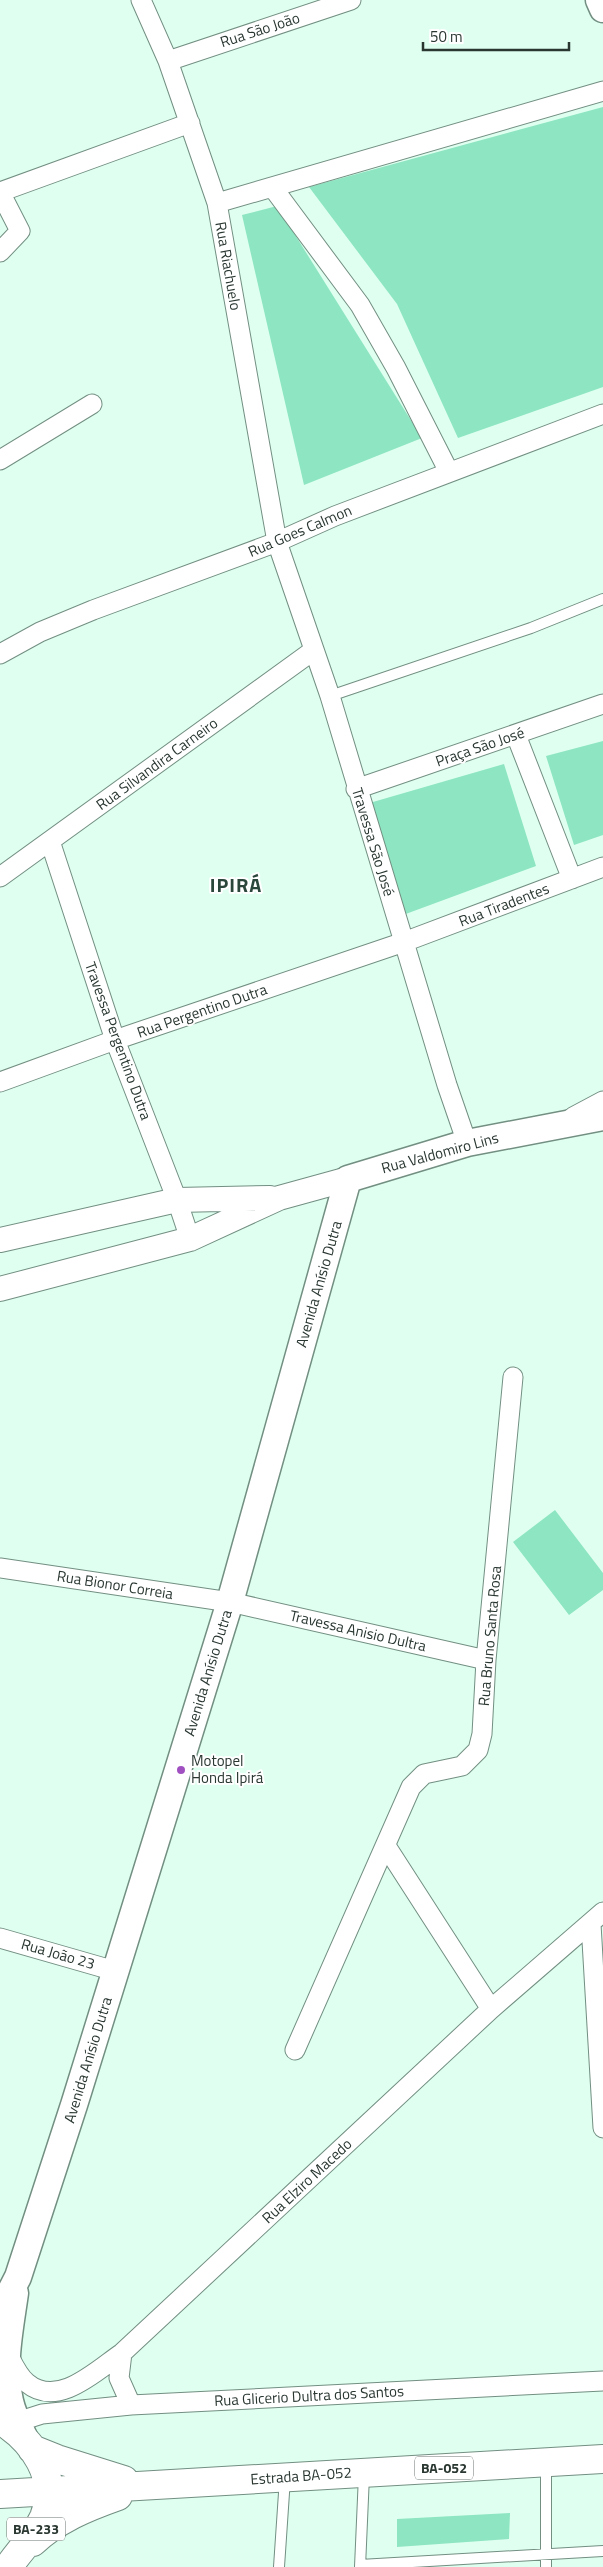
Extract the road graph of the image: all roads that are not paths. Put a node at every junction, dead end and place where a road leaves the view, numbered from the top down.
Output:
1 (141, 0) edge
2 (351, 0) edge
3 (598, 0) edge
4 (603, 9) edge
5 (168, 61) junction
6 (603, 91) edge
7 (190, 123) junction
8 (273, 188) junction
9 (0, 192) edge
10 (217, 203) junction
11 (0, 252) edge
12 (92, 404) dead end
13 (603, 414) edge
14 (0, 460) edge
15 (449, 472) junction
16 (277, 542) junction
17 (603, 599) edge
18 (314, 650) junction
19 (0, 654) edge
20 (330, 696) junction
21 (603, 704) edge
22 (516, 735) junction
23 (356, 789) junction
24 (50, 841) junction
25 (603, 868) edge
26 (0, 877) edge
27 (572, 879) junction
28 (404, 942) junction
29 (115, 1040) junction
30 (0, 1082) edge
31 (603, 1101) edge
32 (603, 1117) edge
33 (552, 1127) junction
34 (467, 1142) junction
35 (348, 1180) junction
36 (279, 1198) junction
37 (177, 1200) junction
38 (190, 1239) junction
39 (0, 1240) edge
40 (0, 1289) edge
41 (513, 1377) dead end
42 (0, 1568) edge
43 (230, 1602) junction
44 (486, 1660) junction
45 (386, 1846) junction
46 (597, 1918) edge
47 (0, 1938) edge
48 (115, 1971) junction
49 (491, 2008) junction
50 (295, 2050) dead end
51 (601, 2057) edge
52 (603, 2128) edge
53 (18, 2277) junction
54 (0, 2312) edge
55 (6, 2350) junction
56 (122, 2353) junction
57 (603, 2380) edge
58 (131, 2405) junction
59 (19, 2433) edge
60 (603, 2459) edge
61 (546, 2462) junction
62 (364, 2472) junction
63 (285, 2476) junction
64 (147, 2486) junction
65 (49, 2492) junction
66 (0, 2494) edge
67 (603, 2551) edge
68 (545, 2553) junction
69 (8, 2564) edge
70 (360, 2566) edge
71 (279, 2567) edge
72 (546, 2567) edge

1 - 5 street, Rua Riachuelo
2 - 5 street, Rua São João
3 - 4 main road
5 - 7 street, Rua Riachuelo
6 - 8 street
7 - 9 street
7 - 10 street, Rua Riachuelo
8 - 10 street
8 - 15 street
9 - 11 street
10 - 16 street, Rua Riachuelo
12 - 14 street
13 - 15 street, Rua Goes Calmon
15 - 16 street, Rua Goes Calmon
16 - 18 street, Travessa São José
16 - 19 street, Rua Goes Calmon
17 - 20 lane
18 - 20 street, Travessa São José
18 - 24 street, Rua Silvandira Carneiro
20 - 23 street, Travessa São José
21 - 22 street, Praça São José
22 - 23 street, Praça São José
22 - 27 street
23 - 28 street, Travessa São José
24 - 26 street, Rua Silvandira Carneiro
24 - 29 street, Travessa Pergentino Dutra
25 - 27 street, Rua Tiradentes
27 - 28 street, Rua Tiradentes
28 - 29 street, Rua Pergentino Dutra
28 - 34 street, Travessa São José
29 - 30 street, Rua Pergentino Dutra
29 - 37 street, Travessa Pergentino Dutra
31 - 33 street
32 - 33 main road, Rua Valdomiro Lins
33 - 34 main road, Rua Valdomiro Lins
34 - 35 main road, Rua Valdomiro Lins
35 - 36 street, Rua Valdomiro Lins
35 - 43 main road, Avenida Anísio Dutra
36 - 37 street, Rua Valdomiro Lins
36 - 38 street, Rua Valdomiro Lins
37 - 38 street, Travessa Pergentino Dutra
37 - 39 street, Rua Valdomiro Lins
38 - 40 street, Rua Valdomiro Lins
41 - 44 street, Rua Bruno Santa Rosa
42 - 43 street, Rua Bionor Correia
43 - 44 street, Travessa Anisio Dultra
43 - 48 main road, Avenida Anísio Dutra
44 - 45 street, Rua Bruno Santa Rosa
45 - 49 street
45 - 50 street, Rua Bruno Santa Rosa
46 - 49 street, Rua Elziro Macedo
46 - 51 street
47 - 48 street, Rua João 23
48 - 53 main road, Avenida Anísio Dutra
49 - 56 street, Rua Elziro Macedo
51 - 52 street
53 - 54 main road
53 - 55 main road
55 - 56 street, Rua Elziro Macedo
55 - 59 main road
56 - 58 street
57 - 58 street, Rua Glicerio Dultra dos Santos
58 - 59 street, Rua Glicerio Dultra dos Santos
59 - 64 main road
59 - 65 main road, BA-233
60 - 61 main road, Estrada BA-052 / BA-052
61 - 62 main road, Estrada BA-052 / BA-052
61 - 68 lane
62 - 63 main road, Estrada BA-052 / BA-052
62 - 70 lane
63 - 64 main road, Estrada BA-052 / BA-052
63 - 71 lane
64 - 65 main road, Estrada BA-052 / BA-052
64 - 69 main road
65 - 66 main road, Estrada BA-052 / BA-052
65 - 69 main road, BA-233
67 - 68 lane
68 - 70 lane
68 - 72 lane

